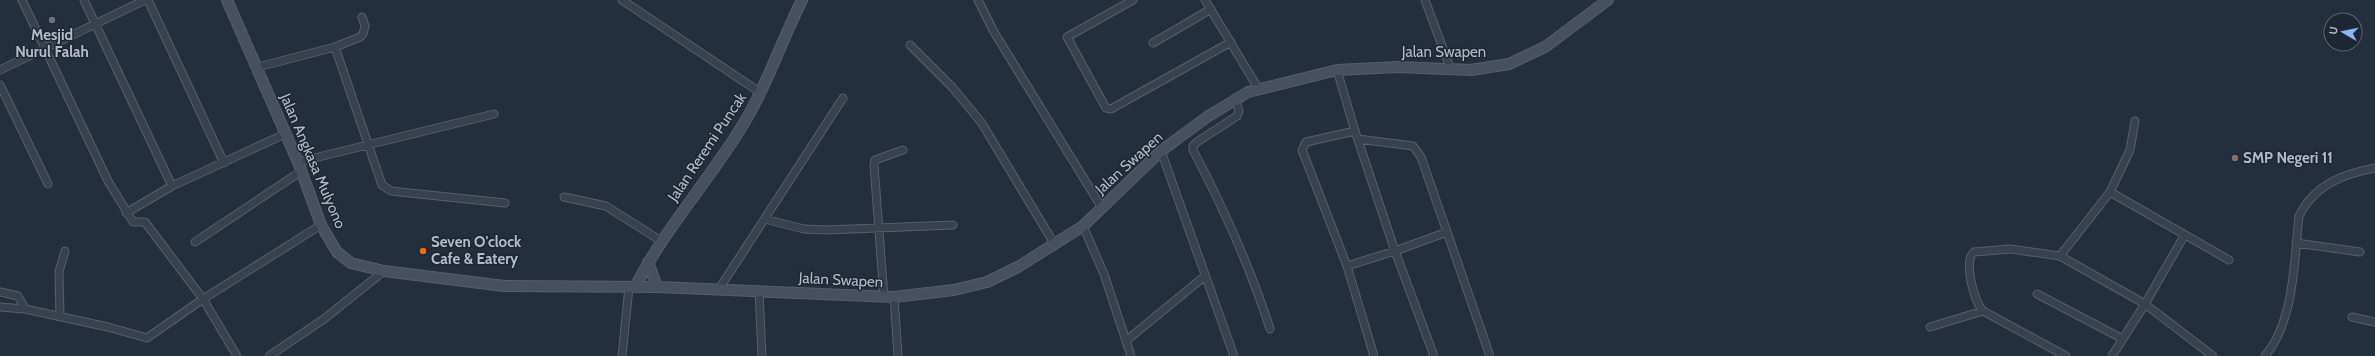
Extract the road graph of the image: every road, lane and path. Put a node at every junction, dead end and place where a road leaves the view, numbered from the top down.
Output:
1 (22, 0) edge
2 (84, 0) edge
3 (146, 0) edge
4 (227, 0) edge
5 (622, 0) edge
6 (802, 0) edge
7 (978, 0) edge
8 (1133, 0) edge
9 (1205, 0) edge
10 (1425, 0) edge
11 (1608, 0) edge
12 (1211, 9) junction
13 (362, 17) dead end
14 (96, 24) junction
15 (1230, 42) junction
16 (1153, 43) dead end
17 (910, 45) dead end
18 (335, 47) junction
19 (45, 49) junction
20 (258, 68) junction
21 (0, 70) edge
22 (1337, 70) junction
23 (1451, 70) junction
24 (0, 85) edge
25 (1258, 88) junction
26 (761, 93) junction
27 (843, 98) dead end
28 (1235, 98) junction
29 (494, 114) dead end
30 (2135, 120) dead end
31 (1355, 131) junction
32 (286, 134) junction
33 (1358, 139) junction
34 (370, 146) junction
35 (903, 150) dead end
36 (1161, 151) junction
37 (224, 163) junction
38 (299, 167) junction
39 (2375, 168) edge
40 (48, 184) dead end
41 (172, 186) junction
42 (2110, 192) junction
43 (564, 197) dead end
44 (505, 203) dead end
45 (1102, 208) junction
46 (126, 213) junction
47 (765, 220) junction
48 (321, 225) junction
49 (953, 225) dead end
50 (1083, 226) junction
51 (879, 228) junction
52 (1447, 232) junction
53 (2184, 236) junction
54 (661, 241) junction
55 (195, 242) dead end
56 (2296, 243) junction
57 (1055, 245) junction
58 (1395, 251) junction
59 (65, 252) dead end
60 (2360, 252) dead end
61 (2060, 256) junction
62 (2229, 260) dead end
63 (648, 262) junction
64 (1347, 266) junction
65 (384, 271) junction
66 (1205, 276) junction
67 (632, 287) junction
68 (657, 287) junction
69 (719, 289) junction
70 (759, 291) junction
71 (0, 292) edge
72 (2037, 294) dead end
73 (889, 297) junction
74 (203, 299) junction
75 (2145, 304) junction
76 (0, 307) edge
77 (25, 309) junction
78 (1983, 310) junction
79 (60, 316) junction
80 (2352, 317) dead end
81 (2375, 322) edge
82 (1930, 327) dead end
83 (1270, 329) dead end
84 (2123, 339) junction
85 (1127, 340) junction
86 (237, 356) edge
87 (269, 356) edge
88 (622, 356) edge
89 (762, 356) edge
90 (898, 356) edge
91 (1131, 356) edge
92 (1234, 356) edge
93 (1374, 356) edge
94 (1434, 356) edge
95 (1490, 356) edge
96 (2066, 356) edge
97 (2112, 356) edge
98 (2213, 356) edge
99 (2265, 356) edge

1 - 19 street
2 - 14 street
3 - 14 street
3 - 37 street
4 - 20 main road, Jalan Angkasa Mulyono
5 - 26 street
6 - 26 main road, Jalan Reremi Puncak
7 - 45 street
8 - 15 street
9 - 12 street
10 - 23 street
11 - 23 main road, Jalan Swapen
12 - 15 street
12 - 16 street
13 - 18 street
14 - 19 street
14 - 41 street
15 - 25 street
17 - 57 street
18 - 20 street
18 - 34 street
19 - 21 street
19 - 46 street
20 - 32 main road, Jalan Angkasa Mulyono
22 - 23 main road, Jalan Swapen
22 - 25 main road, Jalan Swapen
22 - 31 street
24 - 40 street
25 - 28 main road, Jalan Swapen
26 - 54 main road, Jalan Reremi Puncak
27 - 47 street
28 - 36 main road, Jalan Swapen
28 - 83 street
29 - 34 street
30 - 42 street
31 - 33 street
31 - 64 street
32 - 37 street
32 - 38 main road, Jalan Angkasa Mulyono
33 - 52 street
33 - 58 street
34 - 38 street
34 - 44 street
35 - 51 street
36 - 45 main road, Jalan Swapen
36 - 66 street
37 - 41 street
38 - 48 main road, Jalan Angkasa Mulyono
38 - 55 street
39 - 56 street
41 - 46 street
42 - 53 street
42 - 61 street
43 - 54 street
45 - 50 main road, Jalan Swapen
46 - 74 street
47 - 51 street
47 - 69 street
48 - 65 main road, Jalan Angkasa Mulyono
48 - 74 street
49 - 51 street
50 - 57 main road, Jalan Swapen
50 - 85 street
51 - 73 street
52 - 58 street
52 - 95 street
53 - 62 street
53 - 75 street
54 - 63 main road, Jalan Reremi Puncak
56 - 60 street
56 - 99 street
57 - 73 main road, Jalan Swapen
58 - 64 street
58 - 94 street
59 - 79 street
61 - 75 street
61 - 78 street
63 - 67 main road, Jalan Reremi Puncak
63 - 68 main road
64 - 93 street
65 - 67 main road, Jalan Angkasa Mulyono
65 - 87 street
66 - 85 street
66 - 92 street
67 - 68 main road
67 - 88 street
68 - 69 main road, Jalan Swapen
69 - 70 main road, Jalan Swapen
70 - 73 main road, Jalan Swapen
70 - 89 street
71 - 77 street
72 - 84 street
73 - 90 street
74 - 79 street
74 - 86 street
75 - 84 street
75 - 98 street
76 - 77 street
77 - 79 street
78 - 82 street
78 - 96 street
80 - 81 street
84 - 97 street
85 - 91 street

